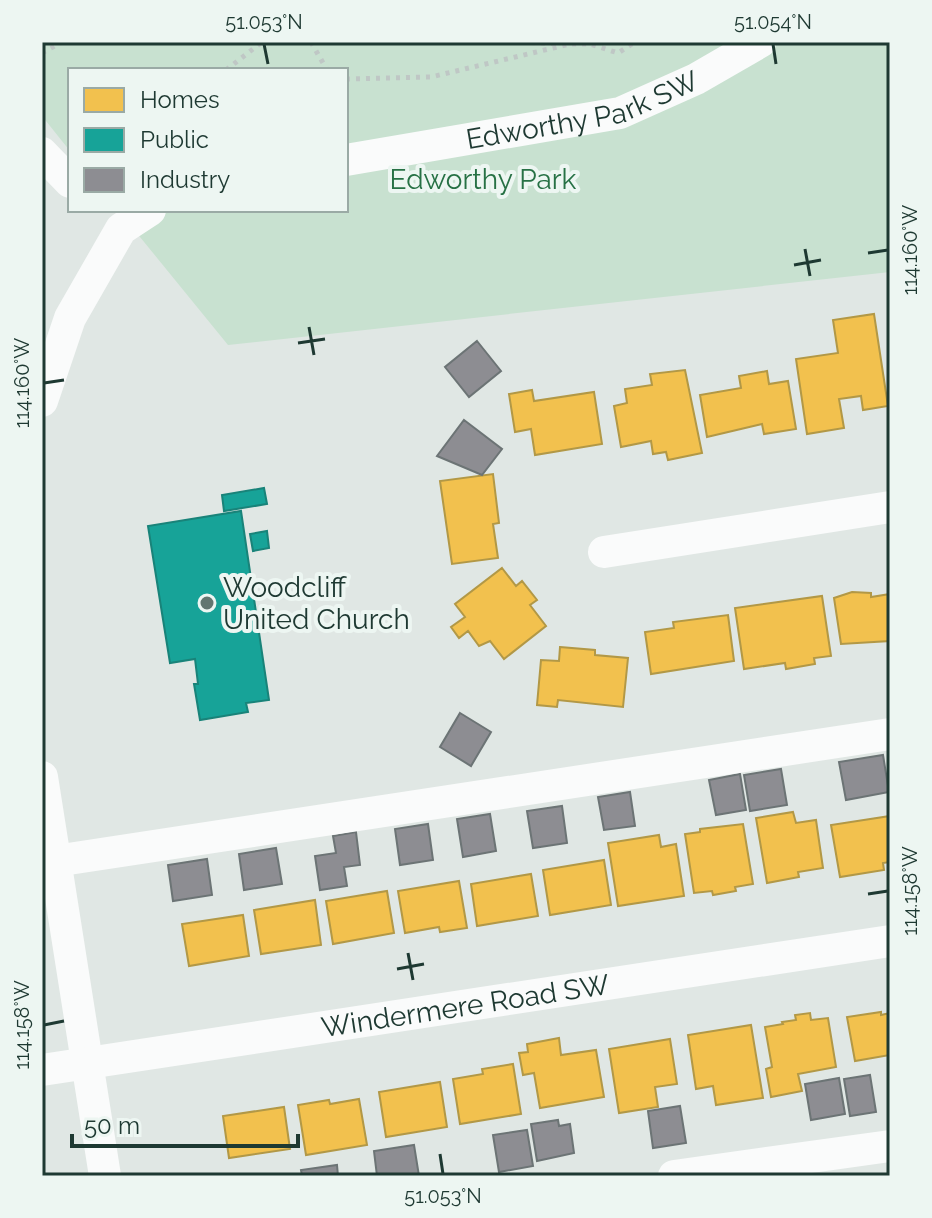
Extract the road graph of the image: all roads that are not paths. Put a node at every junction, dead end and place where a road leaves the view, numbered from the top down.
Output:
1 (760, 42) edge
2 (42, 153) edge
3 (348, 160) edge
4 (68, 180) edge
5 (141, 212) edge
6 (110, 219) edge
7 (42, 401) edge
8 (890, 507) edge
9 (604, 552) dead end
10 (890, 734) edge
11 (42, 777) edge
12 (48, 862) edge
13 (890, 941) edge
14 (89, 1064) junction
15 (42, 1070) edge
16 (890, 1146) edge
17 (105, 1176) edge
18 (674, 1176) edge

1 - 3 street, Edworthy Park SW
2 - 4 street
5 - 6 street
6 - 7 street
8 - 9 street
10 - 12 street
11 - 12 street
12 - 14 street
13 - 14 street, Windermere Road SW
14 - 15 street, Windermere Road SW
14 - 17 street
16 - 18 street

